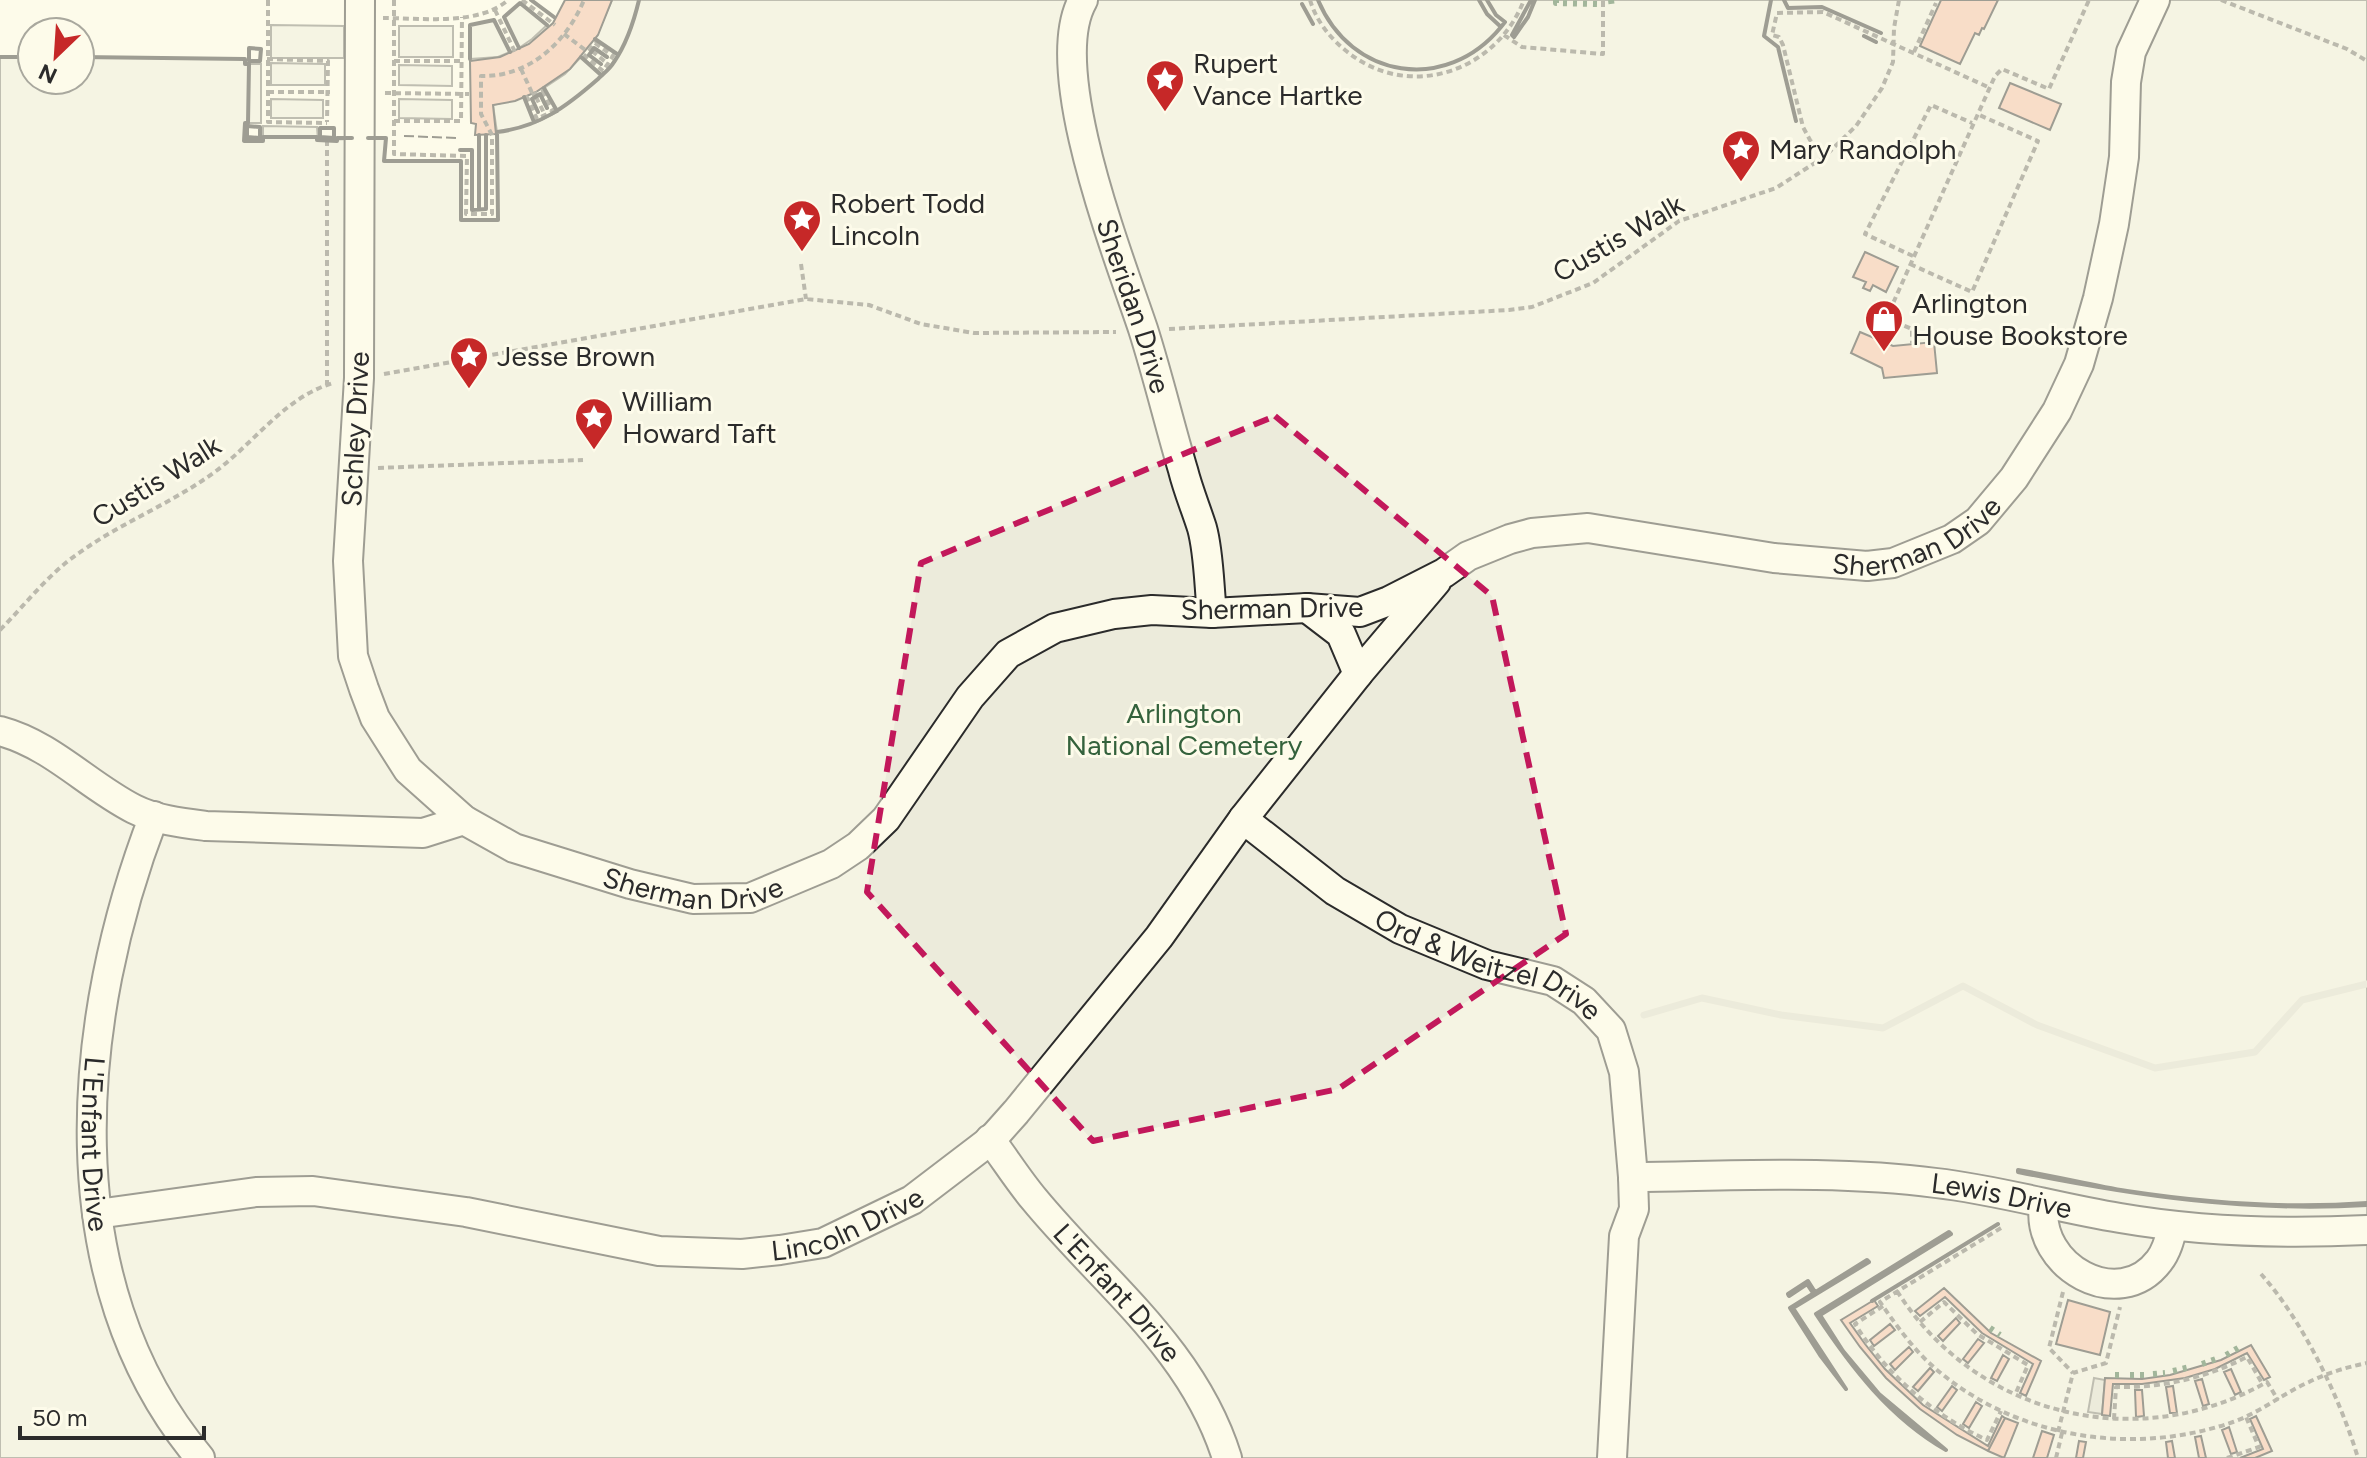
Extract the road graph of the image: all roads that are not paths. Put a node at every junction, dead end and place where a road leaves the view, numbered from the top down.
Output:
1 (1083, 0) edge
2 (2155, 0) edge
3 (370, 9) edge
4 (1444, 573) junction
5 (1307, 608) junction
6 (1212, 613) junction
7 (1358, 674) junction
8 (0, 731) edge
9 (154, 816) junction
10 (1243, 819) junction
11 (464, 820) junction
12 (990, 1139) junction
13 (1633, 1177) junction
14 (2044, 1205) junction
15 (97, 1214) junction
16 (2173, 1226) junction
17 (2367, 1230) edge
18 (200, 1458) edge
19 (1227, 1458) edge
20 (1612, 1458) edge

1 - 6 lane, Sheridan Drive
2 - 4 lane, Sherman Drive
3 - 11 lane, Schley Drive
4 - 5 lane, Sherman Drive
4 - 7 lane, Lincoln Drive
5 - 6 lane, Sherman Drive
5 - 7 lane
6 - 11 lane, Sherman Drive
7 - 10 lane, Lincoln Drive
8 - 9 lane
9 - 11 lane
9 - 15 lane, L'Enfant Drive
10 - 12 lane, Lincoln Drive
10 - 13 lane, Ord & Weitzel Drive
12 - 15 lane, Lincoln Drive
12 - 19 lane, L'Enfant Drive
13 - 14 lane, Lewis Drive
13 - 20 lane, Ord & Weitzel Drive
14 - 16 lane, Lewis Drive
14 - 16 lane
15 - 18 lane, L'Enfant Drive
16 - 17 lane, Lewis Drive

